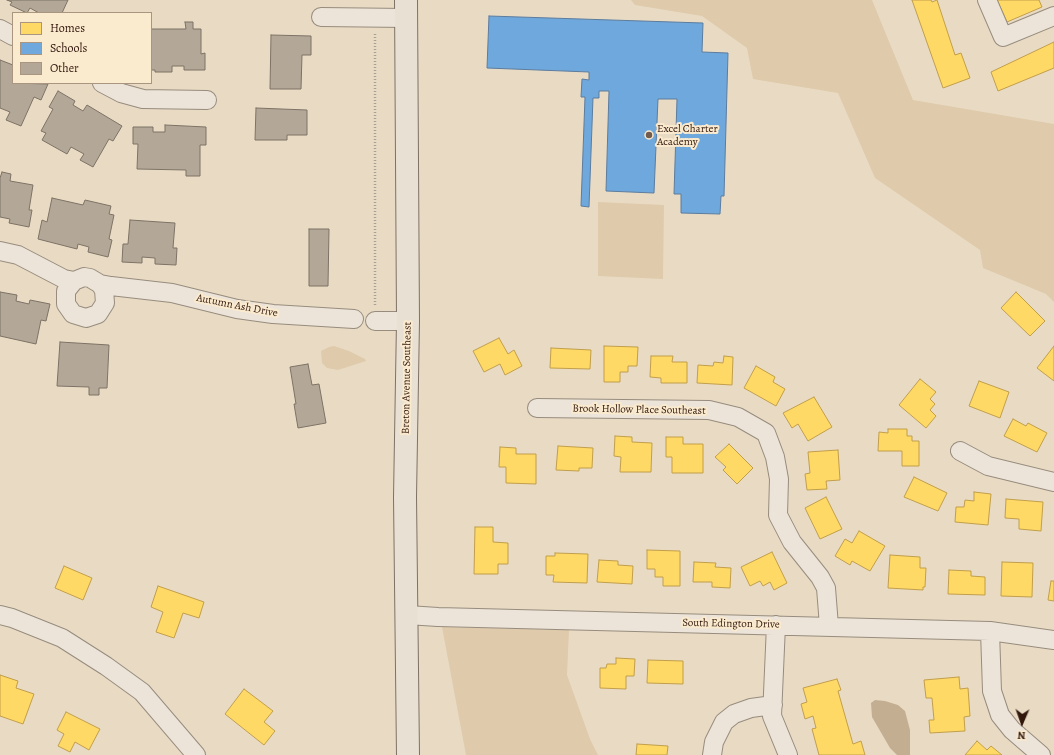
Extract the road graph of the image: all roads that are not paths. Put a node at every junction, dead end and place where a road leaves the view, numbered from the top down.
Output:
1 (987, 0) edge
2 (406, 9) edge
3 (1054, 16) edge
4 (321, 17) dead end
5 (0, 29) edge
6 (12, 35) edge
7 (104, 84) edge
8 (207, 100) dead end
9 (0, 251) edge
10 (56, 276) junction
11 (74, 281) junction
12 (109, 290) junction
13 (65, 297) junction
14 (354, 320) dead end
15 (375, 321) road end
16 (408, 321) junction
17 (537, 408) dead end
18 (960, 451) dead end
19 (1054, 482) edge
20 (0, 615) edge
21 (407, 615) junction
22 (776, 625) junction
23 (829, 626) junction
24 (990, 631) junction
25 (1054, 640) edge
26 (773, 705) junction
27 (196, 755) edge
28 (408, 755) edge
29 (712, 755) edge
30 (788, 755) edge
31 (1041, 755) edge

1 - 3 street
2 - 4 street
2 - 16 main road, Breton Avenue Southeast
5 - 6 street
7 - 8 street
9 - 10 street, Autumn Ash Drive
10 - 11 street, Autumn Ash Drive
10 - 13 street
11 - 12 street, Autumn Ash Drive
11 - 13 street
12 - 13 street
12 - 14 street, Autumn Ash Drive
15 - 16 street
16 - 21 main road, Breton Avenue Southeast
17 - 23 street, Brook Hollow Place Southeast
18 - 19 street
20 - 27 street
21 - 22 street, South Edington Drive
21 - 28 main road, Breton Avenue Southeast
22 - 23 street, South Edington Drive
22 - 26 street
23 - 24 street, South Edington Drive
24 - 25 street, South Edington Drive
24 - 31 street
26 - 29 street
26 - 30 street

